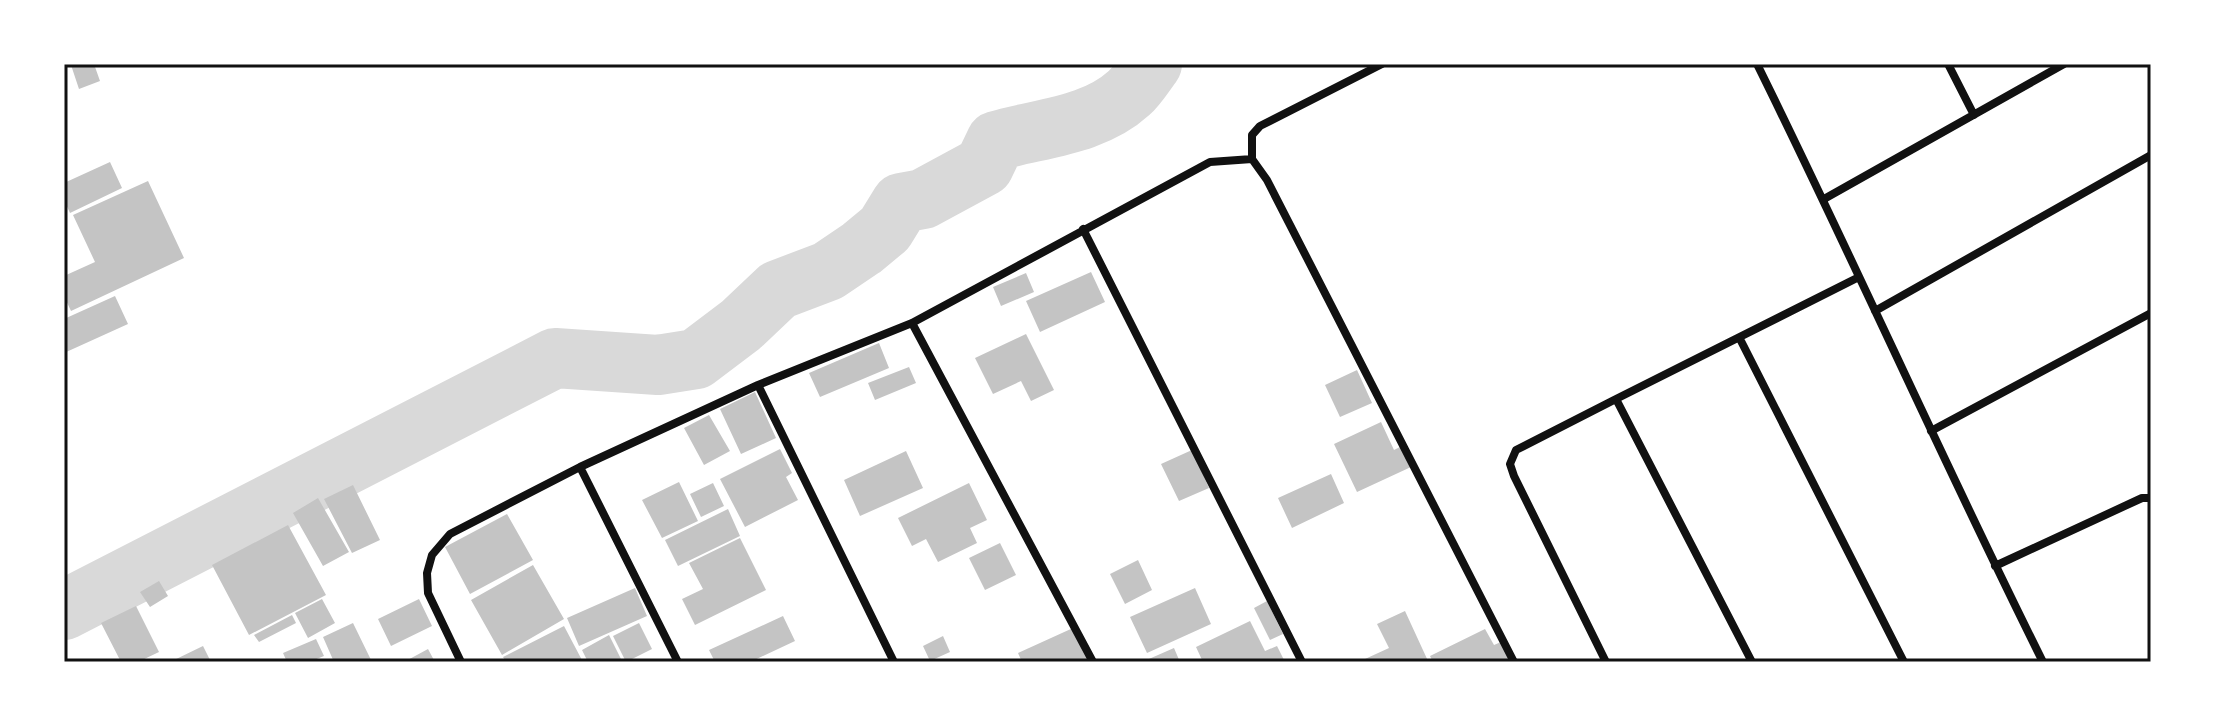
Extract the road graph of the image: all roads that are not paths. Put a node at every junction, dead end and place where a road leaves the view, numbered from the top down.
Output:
1 (1382, 64) edge
2 (1757, 64) edge
3 (1948, 64) edge
4 (2064, 64) edge
5 (1974, 115) junction
6 (2151, 155) edge
7 (1252, 159) junction
8 (1824, 199) junction
9 (1083, 229) junction
10 (1859, 277) junction
11 (1875, 311) junction
12 (2151, 313) edge
13 (912, 323) junction
14 (1740, 339) junction
15 (758, 385) junction
16 (1616, 399) junction
17 (1931, 431) junction
18 (580, 467) junction
19 (2151, 498) edge
20 (1995, 566) junction
21 (461, 662) edge
22 (678, 662) edge
23 (894, 662) edge
24 (1093, 662) edge
25 (1302, 662) edge
26 (1514, 662) edge
27 (1606, 662) edge
28 (1752, 662) edge
29 (1904, 662) edge
30 (2043, 662) edge

1 - 7 street
2 - 8 street
3 - 5 street
4 - 5 street
5 - 8 street
6 - 11 street
7 - 9 street
7 - 26 street
8 - 10 street
9 - 13 street
9 - 25 street
10 - 11 street
10 - 14 street
11 - 17 street
12 - 17 street
13 - 15 street
13 - 24 street
14 - 16 street
14 - 29 street
15 - 18 street
15 - 23 street
16 - 27 street
16 - 28 street
17 - 20 street
18 - 21 street
18 - 22 street
19 - 20 street
20 - 30 street

